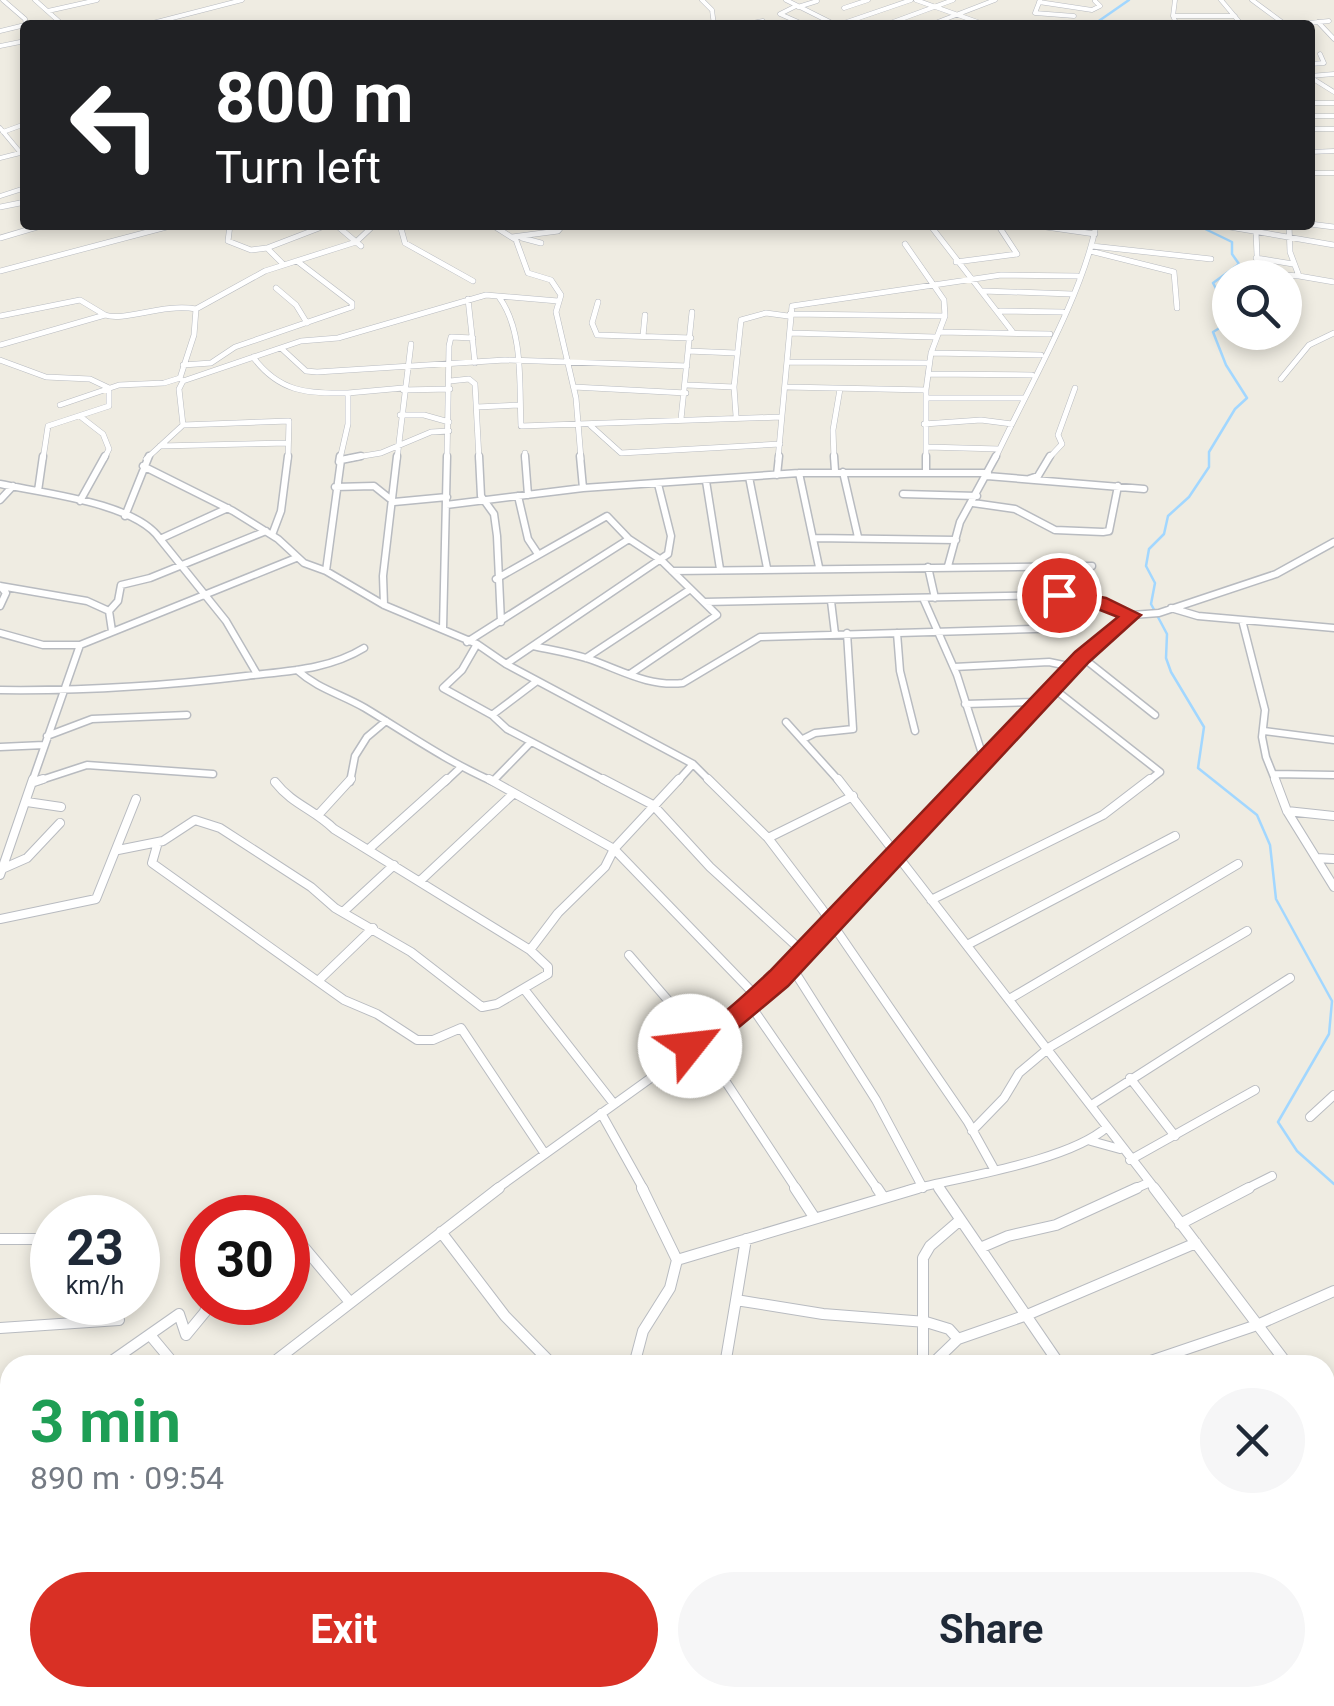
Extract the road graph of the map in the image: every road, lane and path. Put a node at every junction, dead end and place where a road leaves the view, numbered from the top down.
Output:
1 (4, 0) edge
2 (36, 0) edge
3 (97, 0) edge
4 (242, 0) edge
5 (786, 0) edge
6 (868, 0) edge
7 (914, 0) edge
8 (952, 0) edge
9 (995, 0) edge
10 (1175, 0) edge
11 (1222, 0) edge
12 (1252, 0) edge
13 (817, 1) edge
14 (1040, 1) edge
15 (1095, 1) edge
16 (768, 6) dead end
17 (938, 6) junction
18 (797, 7) junction
19 (844, 8) dead end
20 (48, 11) junction
21 (780, 11) junction
22 (960, 14) junction
23 (1074, 16) dead end
24 (1173, 16) junction
25 (1235, 16) junction
26 (25, 20) edge
27 (58, 20) edge
28 (164, 20) edge
29 (796, 20) edge
30 (826, 20) edge
31 (852, 20) edge
32 (899, 20) edge
33 (944, 20) edge
34 (974, 20) edge
35 (1174, 20) edge
36 (1238, 20) edge
37 (1280, 20) edge
38 (1329, 21) dead end
39 (1315, 22) edge
40 (1318, 22) junction
41 (1334, 39) edge
42 (1320, 54) dead end
43 (1324, 63) junction
44 (1334, 63) edge
45 (1315, 64) edge
46 (1315, 103) edge
47 (1325, 103) junction
48 (1334, 103) edge
49 (1315, 114) edge
50 (2, 130) edge
51 (20, 152) edge
52 (27, 230) edge
53 (148, 230) edge
54 (228, 230) edge
55 (315, 230) edge
56 (342, 230) edge
57 (370, 230) edge
58 (401, 230) edge
59 (500, 230) edge
60 (559, 230) edge
61 (934, 230) edge
62 (1001, 230) edge
63 (1067, 230) edge
64 (1095, 230) edge
65 (1245, 230) edge
66 (1289, 230) edge
67 (1256, 232) junction
68 (1095, 234) junction
69 (512, 237) junction
70 (1290, 237) junction
71 (0, 238) edge
72 (540, 243) dead end
73 (358, 244) junction
74 (904, 244) dead end
75 (1334, 245) edge
76 (267, 248) junction
77 (1091, 248) junction
78 (1256, 258) joint
79 (1211, 259) dead end
80 (1268, 260) edge
81 (1293, 260) edge
82 (298, 261) junction
83 (956, 262) junction
84 (284, 264) junction
85 (0, 272) edge
86 (1078, 276) junction
87 (1302, 277) edge
88 (972, 279) junction
89 (473, 280) dead end
90 (1334, 282) edge
91 (935, 284) junction
92 (276, 288) dead end
93 (984, 292) junction
94 (1072, 294) junction
95 (498, 297) junction
96 (468, 299) junction
97 (558, 301) junction
98 (598, 302) dead end
99 (1177, 308) dead end
100 (196, 309) junction
101 (1000, 311) junction
102 (692, 312) dead end
103 (1063, 312) junction
104 (105, 315) junction
105 (646, 315) dead end
106 (789, 315) junction
107 (0, 316) edge
108 (944, 316) junction
109 (307, 322) junction
110 (1012, 331) junction
111 (790, 333) junction
112 (1334, 333) edge
113 (1050, 334) junction
114 (937, 335) junction
115 (643, 336) junction
116 (473, 338) junction
117 (691, 338) junction
118 (411, 344) dead end
119 (0, 345) edge
120 (281, 348) junction
121 (688, 351) junction
122 (736, 352) junction
123 (931, 353) junction
124 (1041, 355) junction
125 (253, 357) junction
126 (0, 360) edge
127 (517, 361) junction
128 (788, 362) junction
129 (476, 363) junction
130 (568, 363) junction
131 (929, 363) junction
132 (183, 365) junction
133 (410, 366) junction
134 (450, 366) junction
135 (687, 366) junction
136 (317, 372) junction
137 (928, 374) junction
138 (1032, 376) junction
139 (1281, 379) dead end
140 (182, 380) junction
141 (450, 385) junction
142 (734, 387) junction
143 (787, 387) junction
144 (107, 388) junction
145 (574, 388) junction
146 (840, 388) junction
147 (1076, 388) dead end
148 (403, 389) junction
149 (686, 389) junction
150 (348, 392) junction
151 (307, 394) junction
152 (926, 394) junction
153 (1024, 398) junction
154 (60, 405) dead end
155 (519, 405) junction
156 (477, 407) junction
157 (400, 414) junction
158 (80, 416) junction
159 (736, 416) junction
160 (780, 416) junction
161 (682, 419) junction
162 (924, 424) junction
163 (1012, 424) junction
164 (183, 425) junction
165 (449, 426) junction
166 (580, 426) junction
167 (590, 426) junction
168 (288, 443) junction
169 (397, 443) junction
170 (780, 444) junction
171 (160, 446) junction
172 (927, 447) junction
173 (999, 449) junction
174 (525, 453) dead end
175 (339, 464) junction
176 (142, 466) junction
177 (926, 470) junction
178 (839, 472) junction
179 (798, 473) junction
180 (776, 475) junction
181 (988, 475) junction
182 (749, 477) junction
183 (1028, 480) junction
184 (706, 481) junction
185 (0, 484) edge
186 (658, 484) junction
187 (13, 486) junction
188 (1118, 486) junction
189 (335, 487) junction
190 (583, 488) junction
191 (1144, 489) dead end
192 (38, 492) junction
193 (903, 494) dead end
194 (528, 495) junction
195 (518, 496) junction
196 (975, 499) junction
197 (0, 500) edge
198 (483, 500) junction
199 (80, 501) junction
200 (446, 501) junction
201 (394, 502) junction
202 (228, 508) junction
203 (125, 516) junction
204 (269, 533) junction
205 (858, 537) junction
206 (160, 538) junction
207 (813, 538) junction
208 (629, 539) junction
209 (956, 540) junction
210 (1334, 542) edge
211 (538, 554) junction
212 (296, 558) junction
213 (661, 560) junction
214 (948, 566) junction
215 (1092, 566) dead end
216 (180, 567) junction
217 (820, 567) junction
218 (767, 568) junction
219 (928, 568) junction
220 (720, 569) junction
221 (326, 571) junction
222 (672, 571) junction
223 (496, 579) junction
224 (0, 586) edge
225 (689, 590) junction
226 (204, 594) junction
227 (923, 598) junction
228 (934, 598) junction
229 (704, 602) junction
230 (830, 602) junction
231 (384, 605) junction
232 (0, 606) edge
233 (1172, 608) junction
234 (109, 611) junction
235 (1132, 615) junction
236 (1242, 620) junction
237 (501, 622) junction
238 (1070, 628) dead end
239 (1334, 628) edge
240 (444, 629) junction
241 (112, 632) junction
242 (934, 632) junction
243 (0, 633) edge
244 (897, 633) junction
245 (835, 634) junction
246 (847, 634) junction
247 (467, 642) junction
248 (477, 644) junction
249 (80, 645) junction
250 (533, 646) junction
251 (364, 648) dead end
252 (1082, 657) junction
253 (586, 658) junction
254 (506, 664) junction
255 (954, 667) junction
256 (1073, 668) junction
257 (297, 670) junction
258 (256, 674) junction
259 (630, 674) junction
260 (537, 681) junction
261 (1054, 688) junction
262 (0, 690) edge
263 (62, 690) junction
264 (1039, 702) junction
265 (965, 704) junction
266 (187, 715) dead end
267 (1155, 715) dead end
268 (492, 716) junction
269 (386, 721) junction
270 (786, 722) dead end
271 (915, 731) dead end
272 (1264, 731) junction
273 (802, 738) junction
274 (46, 740) junction
275 (1334, 740) edge
276 (531, 742) junction
277 (0, 746) edge
278 (984, 760) junction
279 (693, 764) junction
280 (460, 768) junction
281 (213, 774) dead end
282 (1272, 774) junction
283 (1334, 775) edge
284 (492, 780) junction
285 (34, 782) junction
286 (275, 782) dead end
287 (514, 794) junction
288 (853, 796) junction
289 (136, 799) dead end
290 (27, 802) junction
291 (652, 805) junction
292 (61, 807) dead end
293 (1287, 812) junction
294 (319, 814) junction
295 (1334, 816) edge
296 (60, 824) dead end
297 (1175, 836) dead end
298 (768, 838) junction
299 (158, 842) junction
300 (370, 848) junction
301 (614, 848) junction
302 (118, 850) junction
303 (898, 851) junction
304 (1317, 858) junction
305 (1334, 859) edge
306 (1238, 864) dead end
307 (394, 865) junction
308 (1, 872) edge
309 (420, 881) junction
310 (1334, 887) edge
311 (931, 900) junction
312 (343, 912) junction
313 (0, 919) edge
314 (832, 922) junction
315 (373, 928) junction
316 (1247, 930) dead end
317 (967, 945) junction
318 (530, 950) junction
319 (803, 952) junction
320 (628, 955) dead end
321 (791, 966) junction
322 (1290, 978) dead end
323 (319, 980) junction
324 (524, 989) junction
325 (1011, 998) junction
326 (755, 1002) junction
327 (697, 1047) junction
328 (1050, 1047) junction
329 (1130, 1078) junction
330 (1255, 1090) dead end
331 (1334, 1095) edge
332 (614, 1104) junction
333 (1094, 1104) junction
334 (601, 1114) junction
335 (1310, 1117) dead end
336 (1107, 1127) junction
337 (972, 1131) junction
338 (1175, 1136) junction
339 (1091, 1141) junction
340 (1122, 1150) junction
341 (545, 1154) junction
342 (1130, 1160) junction
343 (993, 1167) junction
344 (1272, 1176) dead end
345 (1148, 1183) junction
346 (937, 1184) junction
347 (923, 1188) junction
348 (883, 1197) junction
349 (814, 1217) junction
350 (959, 1221) junction
351 (1180, 1224) junction
352 (441, 1232) junction
353 (30, 1239) edge
354 (746, 1239) junction
355 (0, 1240) edge
356 (1196, 1244) junction
357 (980, 1248) junction
358 (310, 1253) edge
359 (677, 1260) junction
360 (1334, 1290) edge
361 (349, 1300) junction
362 (736, 1300) junction
363 (1027, 1316) junction
364 (180, 1317) edge
365 (926, 1322) junction
366 (1257, 1324) junction
367 (45, 1325) edge
368 (0, 1328) edge
369 (150, 1335) junction
370 (958, 1338) junction
371 (121, 1355) edge
372 (167, 1355) edge
373 (282, 1355) edge
374 (544, 1355) edge
375 (637, 1355) edge
376 (727, 1355) edge
377 (924, 1355) edge
378 (941, 1355) edge
379 (1053, 1355) edge
380 (1169, 1355) edge
381 (1280, 1355) edge

1 - 26 street
2 - 20 street
3 - 20 street
4 - 28 street
5 - 18 street
6 - 19 street
7 - 17 street
7 - 31 street
8 - 17 street
9 - 22 street
10 - 24 street
11 - 25 street
12 - 37 street
13 - 18 street
14 - 15 street
14 - 23 street
16 - 21 street
17 - 22 street
17 - 32 street
18 - 21 street
18 - 30 street
20 - 27 street
21 - 29 street
22 - 33 street
22 - 34 street
24 - 25 street
24 - 35 street
25 - 36 street
38 - 40 street
39 - 40 street
40 - 41 street
42 - 43 street
43 - 44 street
43 - 45 street
46 - 47 street
47 - 48 street
47 - 49 street
50 - 51 street
52 - 71 street
53 - 85 street
54 - 76 street
55 - 76 street
56 - 73 street
57 - 73 street
58 - 89 street
59 - 69 street
60 - 69 street
61 - 83 street
62 - 83 street
63 - 68 street
64 - 68 street
65 - 67 street
66 - 70 street
67 - 70 street
67 - 78 street
68 - 77 street
69 - 72 street
69 - 97 street
70 - 75 street
70 - 81 street
73 - 82 street
74 - 91 street
76 - 84 street
77 - 79 street
77 - 86 street
77 - 99 street
78 - 80 street
82 - 84 street
82 - 109 street
83 - 88 street
84 - 100 street
86 - 88 street
86 - 94 street
87 - 90 street
88 - 91 street
88 - 93 street
91 - 106 street
91 - 108 street
92 - 109 street
93 - 94 street
93 - 101 street
94 - 103 street
95 - 96 street
95 - 97 street
95 - 127 street
96 - 116 street
96 - 120 street
97 - 130 street
98 - 115 street
100 - 104 street
100 - 132 street
101 - 103 street
101 - 110 street
102 - 117 street
103 - 113 street
104 - 107 street
104 - 119 street
105 - 115 street
106 - 108 street
106 - 111 street
106 - 122 street
108 - 114 street
109 - 132 street
110 - 113 street
110 - 114 street
111 - 114 street
111 - 128 street
112 - 139 street
113 - 124 street
114 - 123 street
115 - 117 street
116 - 129 street
116 - 134 street
117 - 121 street
118 - 133 street
120 - 125 street
120 - 136 street
121 - 122 street
121 - 135 street
122 - 142 street
123 - 124 street
123 - 131 street
124 - 138 street
125 - 140 street
125 - 151 street
126 - 144 street
127 - 129 street
127 - 130 street
127 - 155 street
128 - 131 street
128 - 143 street
129 - 134 street
130 - 135 street
130 - 145 street
131 - 137 street
132 - 140 street
133 - 134 street
133 - 136 street
133 - 148 street
134 - 141 street
135 - 149 street
136 - 151 street
137 - 138 street
137 - 152 street
138 - 153 street
140 - 144 street
140 - 164 street
141 - 148 street
141 - 156 street
141 - 165 street
142 - 149 street
142 - 159 street
143 - 146 street
143 - 160 street
144 - 154 street
144 - 158 street
145 - 149 street
145 - 166 street
146 - 152 street
146 - 178 street
147 - 183 street
148 - 150 street
148 - 157 street
149 - 161 street
150 - 151 street
150 - 175 street
152 - 153 street
152 - 162 street
153 - 163 street
155 - 156 street
155 - 166 street
156 - 198 street
157 - 165 street
157 - 169 street
158 - 192 street
158 - 199 street
159 - 160 street
159 - 161 street
160 - 170 street
161 - 167 street
162 - 163 street
162 - 172 street
163 - 173 street
164 - 168 street
164 - 171 street
165 - 169 street
165 - 200 street
166 - 167 street
166 - 190 street
167 - 170 street
168 - 171 street
168 - 204 street
169 - 175 street
169 - 201 street
170 - 180 street
171 - 176 street
172 - 173 street
172 - 177 street
173 - 181 street
174 - 194 street
175 - 189 street
176 - 202 street
176 - 203 street
177 - 178 street
177 - 181 street
178 - 179 street
178 - 205 street
179 - 180 street
179 - 207 street
180 - 182 street
181 - 183 street
181 - 196 street
182 - 184 street
182 - 218 street
183 - 188 street
184 - 186 street
184 - 220 street
185 - 187 street
186 - 190 street
186 - 213 street
187 - 192 street
187 - 197 street
188 - 191 street
188 - 196 street
189 - 201 street
189 - 221 street
190 - 194 street
192 - 199 street
193 - 196 street
194 - 195 street
195 - 198 street
195 - 211 street
196 - 209 street
198 - 200 street
198 - 223 street
199 - 203 street
200 - 201 street
200 - 240 street
201 - 231 street
202 - 204 street
202 - 206 street
203 - 206 street
204 - 212 street
204 - 216 street
205 - 207 street
205 - 209 street
206 - 216 street
207 - 217 street
208 - 211 street
208 - 213 street
208 - 237 street
209 - 214 street
210 - 233 street
211 - 223 street
212 - 221 street
212 - 226 street
213 - 222 street
213 - 250 street
214 - 215 street
214 - 219 street
216 - 226 street
216 - 234 street
217 - 218 street
217 - 219 street
218 - 220 street
219 - 228 street
220 - 222 street
221 - 231 street
222 - 225 street
223 - 237 street
224 - 232 street
224 - 234 street
225 - 229 street
225 - 253 street
226 - 241 street
226 - 258 street
227 - 228 street
227 - 230 street
227 - 242 street
228 - 235 street
229 - 230 street
229 - 259 street
230 - 245 street
231 - 240 street
233 - 235 street
233 - 236 street
234 - 241 street
235 - 252 street
236 - 239 street
236 - 272 street
237 - 247 street
238 - 242 street
240 - 247 street
241 - 249 street
242 - 244 street
242 - 255 street
243 - 249 street
244 - 246 street
244 - 271 street
245 - 246 street
245 - 259 street
246 - 273 street
247 - 248 street
248 - 254 street
248 - 268 street
249 - 263 street
250 - 253 street
250 - 254 street
251 - 257 street
252 - 256 street
252 - 267 street
253 - 259 street
254 - 260 street
255 - 256 street
255 - 265 street
256 - 261 street
257 - 258 street
257 - 269 street
258 - 263 street
260 - 268 street
260 - 279 street
261 - 264 street
261 - 311 street
262 - 263 street
263 - 274 street
264 - 265 street
264 - 278 street
265 - 278 street
266 - 274 street
268 - 276 street
269 - 280 street
269 - 294 street
270 - 273 street
272 - 275 street
272 - 282 street
273 - 288 street
274 - 277 street
274 - 285 street
276 - 284 street
276 - 291 street
278 - 303 street
279 - 291 street
279 - 298 street
280 - 284 street
280 - 300 street
281 - 285 street
282 - 283 street
282 - 293 street
284 - 287 street
285 - 290 street
286 - 294 street
287 - 301 street
287 - 309 street
288 - 298 street
288 - 303 street
289 - 302 street
290 - 292 street
290 - 308 street
291 - 301 street
291 - 319 street
293 - 295 street
293 - 304 street
294 - 300 street
296 - 308 street
297 - 317 street
298 - 314 street
299 - 302 street
299 - 312 street
299 - 323 street
300 - 307 street
301 - 318 street
301 - 326 street
302 - 313 street
303 - 311 street
303 - 314 street
304 - 305 street
304 - 310 street
306 - 325 street
307 - 309 street
307 - 312 street
309 - 318 street
311 - 317 street
312 - 315 street
314 - 319 street
314 - 337 street
315 - 323 street
315 - 324 street
316 - 328 street
317 - 325 street
318 - 324 street
319 - 321 street
320 - 327 street
321 - 326 street
321 - 347 street
322 - 329 street
323 - 341 street
324 - 332 street
325 - 328 street
326 - 327 street
326 - 348 street
327 - 332 street
327 - 349 street
328 - 333 street
328 - 337 street
329 - 333 street
329 - 338 street
330 - 338 street
331 - 335 street
332 - 334 street
333 - 336 street
334 - 341 street
334 - 359 street
336 - 339 street
336 - 340 street
337 - 343 street
338 - 342 street
339 - 340 street
339 - 343 street
340 - 342 street
341 - 352 street
342 - 345 street
343 - 346 street
344 - 351 street
345 - 351 street
345 - 357 street
346 - 347 street
346 - 350 street
347 - 348 street
348 - 349 street
349 - 354 street
350 - 357 street
350 - 365 street
351 - 356 street
352 - 361 street
352 - 374 street
353 - 355 street
354 - 359 street
354 - 362 street
356 - 363 street
356 - 366 street
357 - 363 street
358 - 361 street
359 - 375 street
360 - 366 street
361 - 373 street
362 - 365 street
362 - 376 street
363 - 370 street
363 - 379 street
364 - 369 street
365 - 370 street
365 - 377 street
366 - 380 street
366 - 381 street
367 - 368 street
369 - 371 street
369 - 372 street
370 - 378 street

